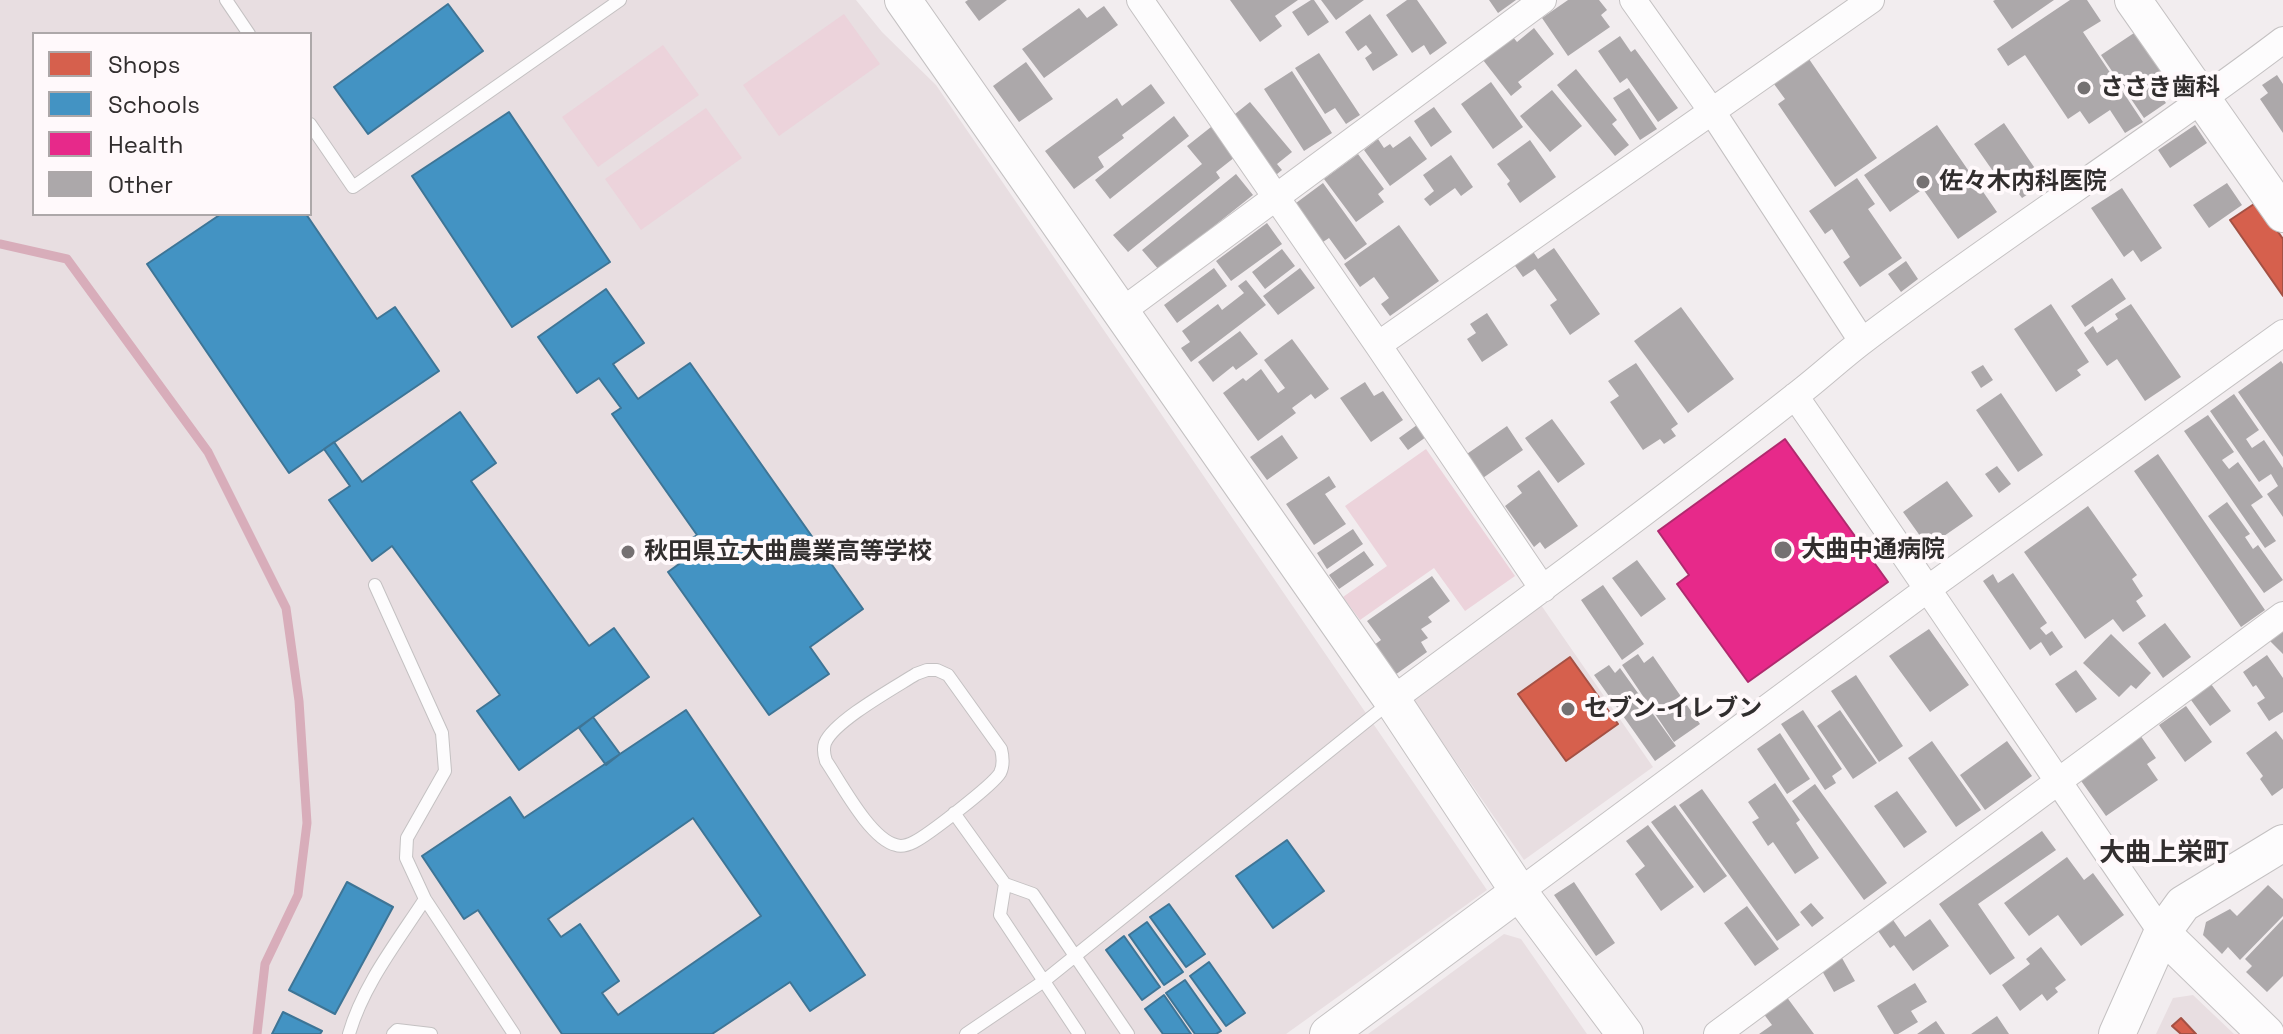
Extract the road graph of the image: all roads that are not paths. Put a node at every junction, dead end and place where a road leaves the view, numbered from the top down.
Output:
1 (226, 0) edge
2 (620, 0) edge
3 (903, 0) edge
4 (1543, 0) edge
5 (1633, 0) edge
6 (1871, 0) edge
7 (2133, 0) edge
8 (1147, 3) edge
9 (248, 32) edge
10 (2283, 40) edge
11 (2203, 101) junction
12 (1711, 110) junction
13 (312, 127) edge
14 (1276, 197) junction
15 (2283, 214) edge
16 (1122, 311) junction
17 (2283, 333) edge
18 (1862, 341) junction
19 (1378, 345) junction
20 (1795, 396) junction
21 (375, 585) dead end
22 (1929, 588) junction
23 (1543, 589) junction
24 (2283, 615) edge
25 (1392, 700) junction
26 (2057, 781) junction
27 (954, 813) junction
28 (2283, 843) edge
29 (1005, 884) junction
30 (1519, 892) junction
31 (425, 899) junction
32 (2162, 933) junction
33 (1075, 955) junction
34 (1044, 981) junction
35 (349, 1034) edge
36 (393, 1034) edge
37 (431, 1034) edge
38 (514, 1034) edge
39 (966, 1034) edge
40 (1079, 1034) edge
41 (1128, 1034) edge
42 (1328, 1034) edge
43 (1625, 1034) edge
44 (1717, 1034) edge
45 (2117, 1034) edge
46 (2266, 1034) edge

1 - 9 lane
2 - 13 lane
3 - 16 street
4 - 14 street
5 - 12 street
6 - 12 street
7 - 11 street
8 - 14 street
10 - 11 street
11 - 15 street
11 - 18 street
12 - 18 street
12 - 19 street
14 - 16 street
14 - 19 street
16 - 25 street
17 - 22 street
18 - 20 street
19 - 23 street
20 - 22 street
20 - 23 street
21 - 31 lane
22 - 26 street
22 - 30 street
23 - 25 street
24 - 26 street
25 - 30 street
25 - 33 lane
26 - 32 street
26 - 44 street
27 - 27 lane
27 - 29 lane
28 - 32 street
29 - 33 lane
29 - 34 lane
30 - 42 street
30 - 43 street
31 - 35 lane
31 - 38 lane
32 - 45 street
32 - 46 street
33 - 34 lane
33 - 41 lane
34 - 39 lane
34 - 40 lane
36 - 37 lane

